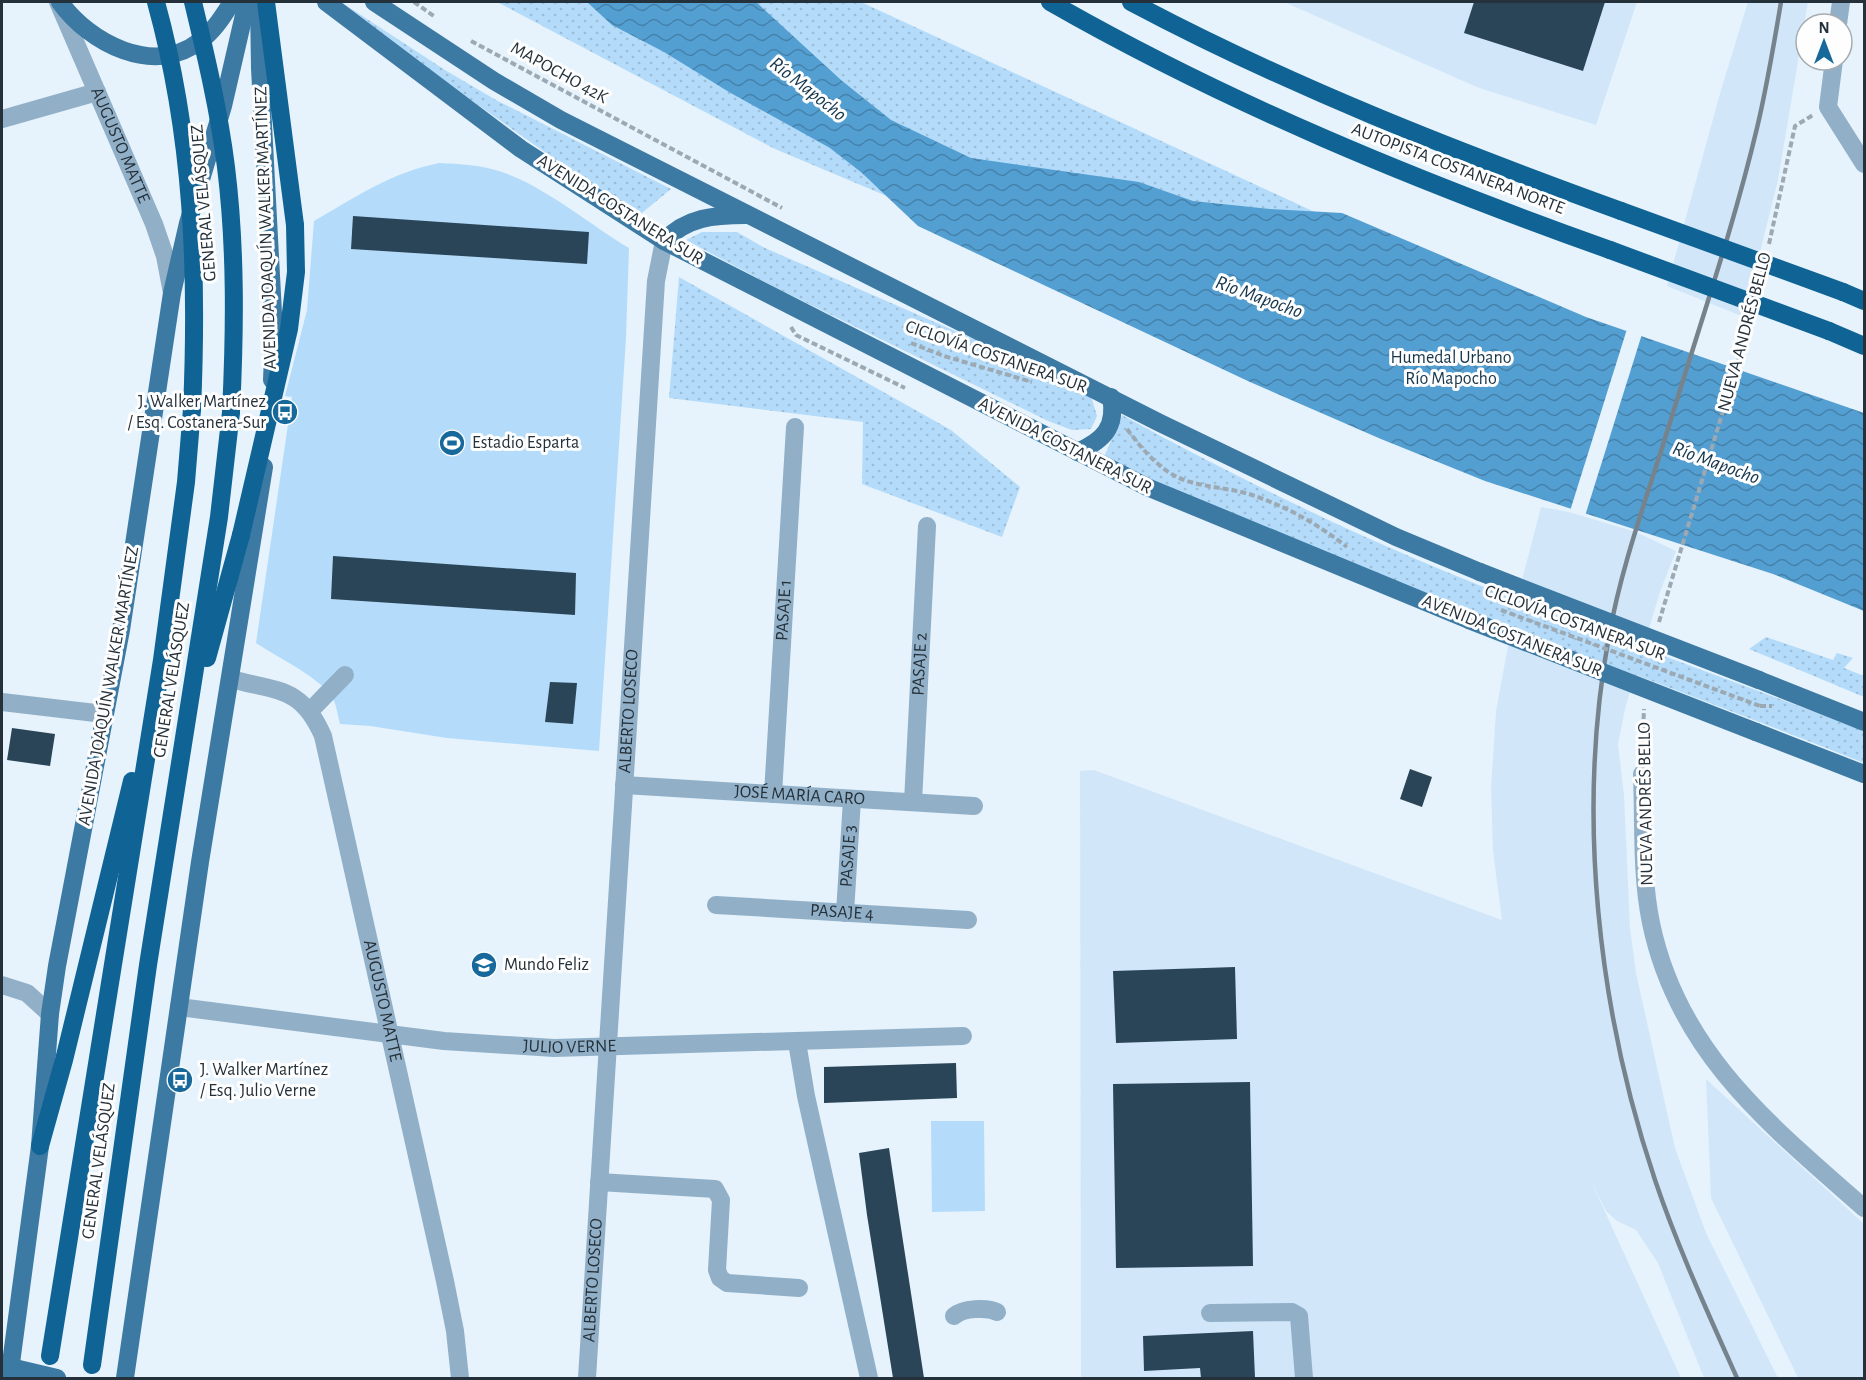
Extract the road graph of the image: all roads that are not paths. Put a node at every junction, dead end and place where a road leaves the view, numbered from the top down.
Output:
1 (59, 2) edge
2 (156, 2) edge
3 (194, 2) edge
4 (232, 2) edge
5 (247, 2) edge
6 (259, 2) edge
7 (266, 2) edge
8 (326, 2) edge
9 (374, 2) edge
10 (1050, 2) edge
11 (1131, 2) edge
12 (1832, 72) edge
13 (97, 92) junction
14 (2, 119) edge
15 (1864, 164) edge
16 (751, 215) junction
17 (664, 241) junction
18 (172, 292) junction
19 (1864, 301) edge
20 (1864, 346) edge
21 (1111, 397) junction
22 (795, 427) dead end
23 (1077, 452) junction
24 (927, 526) dead end
25 (162, 660) junction
26 (345, 675) dead end
27 (231, 680) junction
28 (2, 702) edge
29 (310, 711) junction
30 (104, 714) junction
31 (1864, 722) edge
32 (182, 747) junction
33 (1642, 774) road end
34 (1864, 774) edge
35 (624, 784) junction
36 (773, 794) junction
37 (852, 799) junction
38 (913, 802) junction
39 (974, 806) dead end
40 (716, 905) dead end
41 (845, 913) junction
42 (968, 920) dead end
43 (2, 985) edge
44 (179, 1007) junction
45 (50, 1014) junction
46 (389, 1034) junction
47 (963, 1036) dead end
48 (797, 1042) junction
49 (608, 1047) junction
50 (40, 1146) junction
51 (599, 1182) junction
52 (1864, 1208) edge
53 (799, 1288) dead end
54 (998, 1312) dead end
55 (1209, 1313) dead end
56 (954, 1316) dead end
57 (50, 1356) dead end
58 (92, 1365) dead end
59 (7, 1370) edge
60 (57, 1378) edge
61 (125, 1378) edge
62 (460, 1378) edge
63 (587, 1378) edge
64 (869, 1378) edge
65 (1304, 1378) edge

1 - 4 main road
1 - 13 street, AUGUSTO MATTE
2 - 25 highway, GENERAL VELÁSQUEZ, bridge
3 - 32 highway, GENERAL VELÁSQUEZ, bridge
5 - 18 main road, AVENIDA JOAQUÍN WALKER MARTÍNEZ
6 - 27 main road, AVENIDA JOAQUÍN WALKER MARTÍNEZ
7 - 32 highway, bridge
8 - 17 main road, AVENIDA COSTANERA SUR
9 - 16 main road
10 - 20 highway, AUTOPISTA COSTANERA NORTE, bridge
11 - 19 highway, AUTOPISTA COSTANERA NORTE, bridge
12 - 15 street
13 - 14 street
13 - 18 street, AUGUSTO MATTE
16 - 17 main road
16 - 21 main road
17 - 23 main road, AVENIDA COSTANERA SUR
17 - 35 street, ALBERTO LOSECO
18 - 30 main road, AVENIDA JOAQUÍN WALKER MARTÍNEZ
21 - 23 main road
21 - 31 main road, bridge
22 - 36 street, PASAJE 1
23 - 34 main road, AVENIDA COSTANERA SUR, bridge
24 - 38 street, PASAJE 2
25 - 50 highway
25 - 57 highway, GENERAL VELÁSQUEZ
26 - 29 street
27 - 29 street, AUGUSTO MATTE
27 - 44 main road, AVENIDA JOAQUÍN WALKER MARTÍNEZ
28 - 30 street
29 - 46 street, AUGUSTO MATTE
30 - 45 main road, AVENIDA JOAQUÍN WALKER MARTÍNEZ
32 - 58 highway, GENERAL VELÁSQUEZ
33 - 52 street, NUEVA ANDRÉS BELLO
35 - 36 street, JOSÉ MARÍA CARO
35 - 49 street, ALBERTO LOSECO
36 - 37 street, JOSÉ MARÍA CARO
37 - 38 street, JOSÉ MARÍA CARO
37 - 41 street, PASAJE 3
38 - 39 street, JOSÉ MARÍA CARO
40 - 41 street, PASAJE 4
41 - 42 street, PASAJE 4
43 - 45 street
44 - 46 street, JULIO VERNE
44 - 61 main road, AVENIDA JOAQUÍN WALKER MARTÍNEZ
45 - 50 main road, AVENIDA JOAQUÍN WALKER MARTÍNEZ
46 - 49 street, JULIO VERNE
46 - 62 street, AUGUSTO MATTE
47 - 48 street, JULIO VERNE
48 - 49 street, JULIO VERNE
48 - 64 street
49 - 51 street, ALBERTO LOSECO
50 - 59 main road, AVENIDA JOAQUÍN WALKER MARTÍNEZ
51 - 53 street
51 - 63 street, ALBERTO LOSECO
54 - 56 street
55 - 65 street
59 - 60 main road

